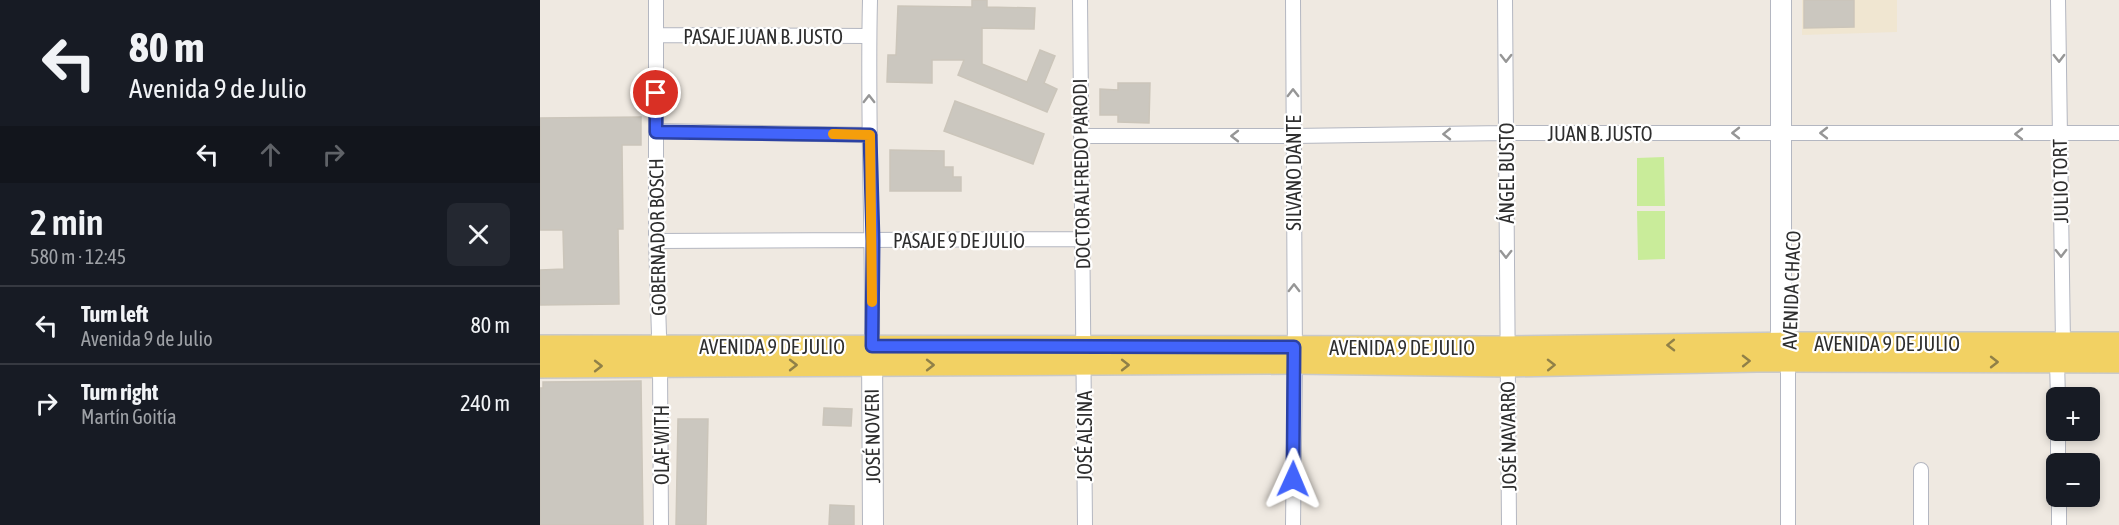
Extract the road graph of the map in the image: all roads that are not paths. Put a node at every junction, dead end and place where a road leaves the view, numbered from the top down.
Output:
1 (657, 0) edge
2 (870, 0) edge
3 (1080, 0) edge
4 (1293, 0) edge
5 (1505, 0) edge
6 (1781, 0) edge
7 (1793, 0) edge
8 (2058, 0) edge
9 (657, 35) junction
10 (869, 36) junction
11 (656, 132) junction
12 (1506, 133) junction
13 (1788, 133) junction
14 (2119, 133) edge
15 (2060, 134) junction
16 (870, 135) junction
17 (1081, 136) junction
18 (1293, 136) junction
19 (1081, 239) junction
20 (656, 241) junction
21 (873, 241) junction
22 (2119, 343) edge
23 (540, 346) edge
24 (1787, 349) junction
25 (2060, 353) junction
26 (1294, 355) junction
27 (660, 356) junction
28 (872, 356) junction
29 (1084, 356) junction
30 (1507, 356) junction
31 (2119, 362) edge
32 (540, 367) edge
33 (2058, 387) edge
34 (1921, 470) dead end
35 (2059, 507) edge
36 (661, 525) edge
37 (873, 525) edge
38 (1085, 525) edge
39 (1293, 525) edge
40 (1509, 525) edge
41 (1788, 525) edge
42 (1921, 525) edge
43 (2059, 525) edge

1 - 9 street, GOBERNADOR BOSCH
2 - 10 street
3 - 17 street, DOCTOR ALFREDO PARODI
18 -> 4 street, SILVANO DANTE
5 -> 12 street, ÁNGEL BUSTO
6 - 13 main road, AVENIDA CHACO
7 - 13 main road, AVENIDA CHACO
8 -> 15 street, JULIO TORT
9 - 10 street, PASAJE JUAN B. JUSTO
9 - 11 street, GOBERNADOR BOSCH
16 -> 10 street
11 - 16 street
11 - 20 street, GOBERNADOR BOSCH
13 -> 12 street, JUAN B. JUSTO
12 -> 18 street, JUAN B. JUSTO
12 -> 30 street, ÁNGEL BUSTO
15 -> 13 street, JUAN B. JUSTO
13 - 24 main road, AVENIDA CHACO
14 - 15 street, JUAN B. JUSTO
15 -> 25 street, JULIO TORT
16 - 21 street
18 -> 17 street, JUAN B. JUSTO
17 - 19 street, DOCTOR ALFREDO PARODI
26 -> 18 street, SILVANO DANTE
19 - 21 street, PASAJE 9 DE JULIO
19 - 29 street, DOCTOR ALFREDO PARODI
20 - 21 street, PASAJE 9 DE JULIO
20 - 27 street, GOBERNADOR BOSCH
21 - 28 street
22 - 25 main road, AVENIDA 9 DE JULIO
23 - 27 main road, AVENIDA 9 DE JULIO
24 - 25 main road, AVENIDA 9 DE JULIO
24 - 30 main road, AVENIDA 9 DE JULIO
24 - 41 street
25 - 31 main road, AVENIDA 9 DE JULIO
25 - 33 street, JULIO TORT
26 - 29 main road, AVENIDA 9 DE JULIO
26 - 30 main road, AVENIDA 9 DE JULIO
26 - 39 street, SILVANO DANTE
27 - 28 main road, AVENIDA 9 DE JULIO
32 -> 27 main road, AVENIDA 9 DE JULIO
27 - 36 street, OLAF WITH
28 - 29 main road, AVENIDA 9 DE JULIO
28 - 37 main road, JOSÉ NOVERI
29 - 38 street, JOSÉ ALSINA
30 - 40 street, JOSÉ NAVARRO
34 - 42 street
35 - 43 street

